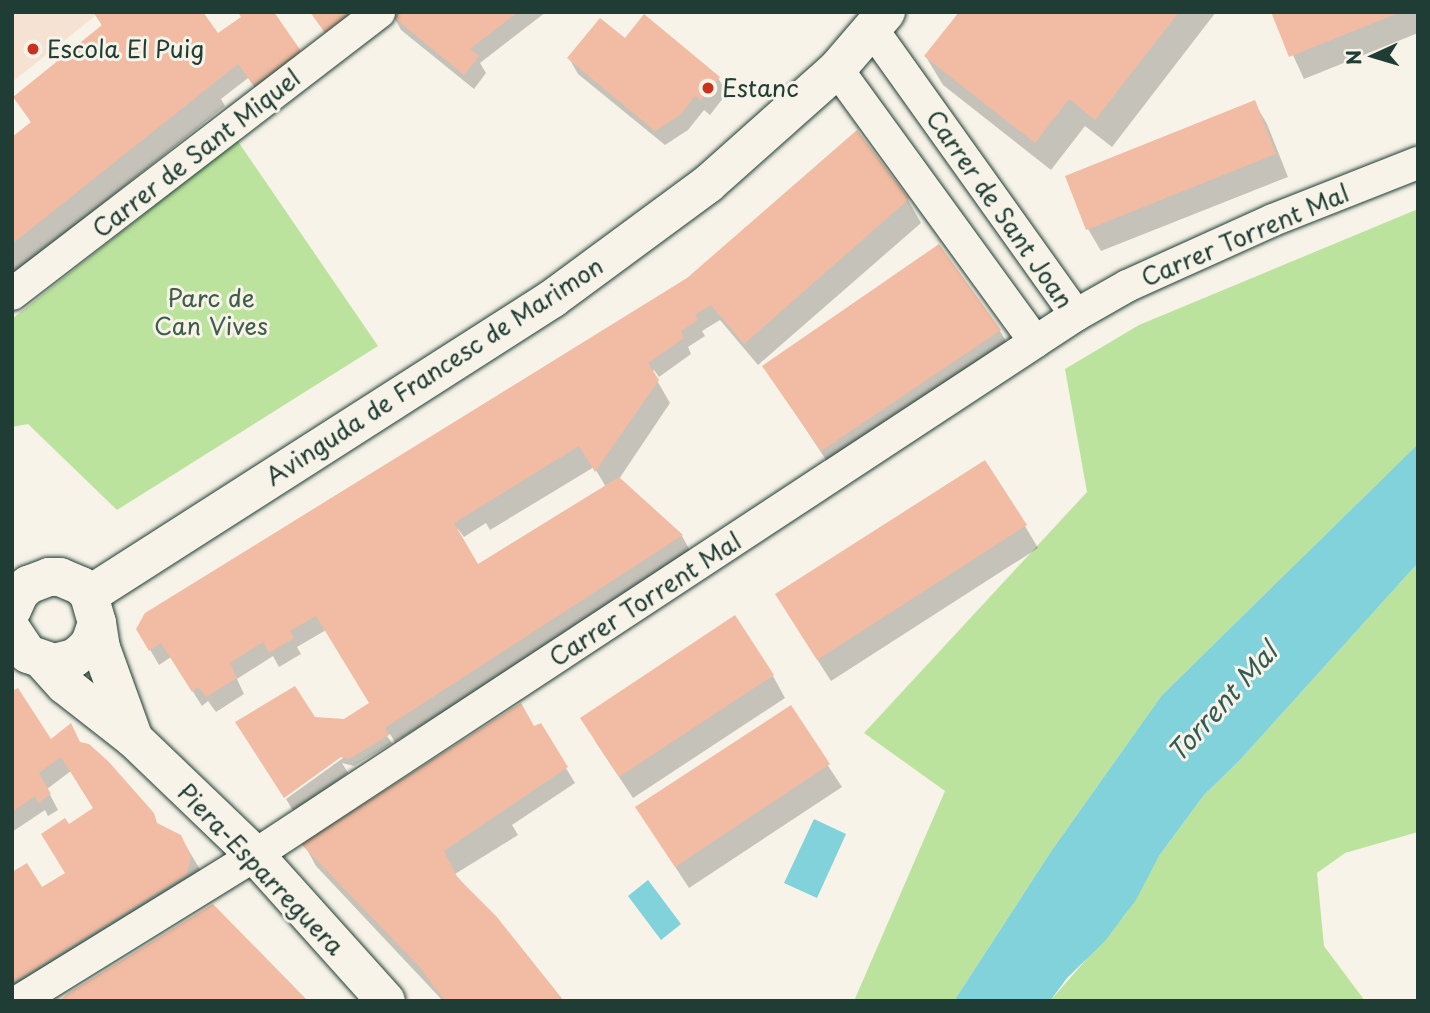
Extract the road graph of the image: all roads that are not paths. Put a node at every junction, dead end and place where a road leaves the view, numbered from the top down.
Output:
1 (379, 12) edge
2 (879, 21) edge
3 (837, 69) junction
4 (1418, 163) edge
5 (12, 294) edge
6 (1076, 315) junction
7 (1035, 342) junction
8 (93, 609) junction
9 (12, 610) edge
10 (12, 630) edge
11 (44, 662) junction
12 (134, 739) junction
13 (255, 855) junction
14 (19, 1001) edge
15 (386, 1001) edge

1 - 5 street, Carrer de Sant Miquel
2 - 3 main road, Avinguda de Francesc de Marimon
2 - 6 street, Carrer de Sant Joan
3 - 7 street, Carrer de Sant Joan
3 - 8 main road, Avinguda de Francesc de Marimon
4 - 6 street, Carrer Torrent Mal
6 - 7 street, Carrer de Sant Joan
7 - 13 street, Carrer Torrent Mal
8 - 9 main road
8 - 11 main road
8 - 12 main road, Piera-Esparreguera
10 - 11 main road, Piera-Esparreguera
11 - 12 main road, Piera-Esparreguera
12 - 13 main road, Piera-Esparreguera
13 - 14 street, Carrer Torrent Mal
13 - 15 main road, Piera-Esparreguera

